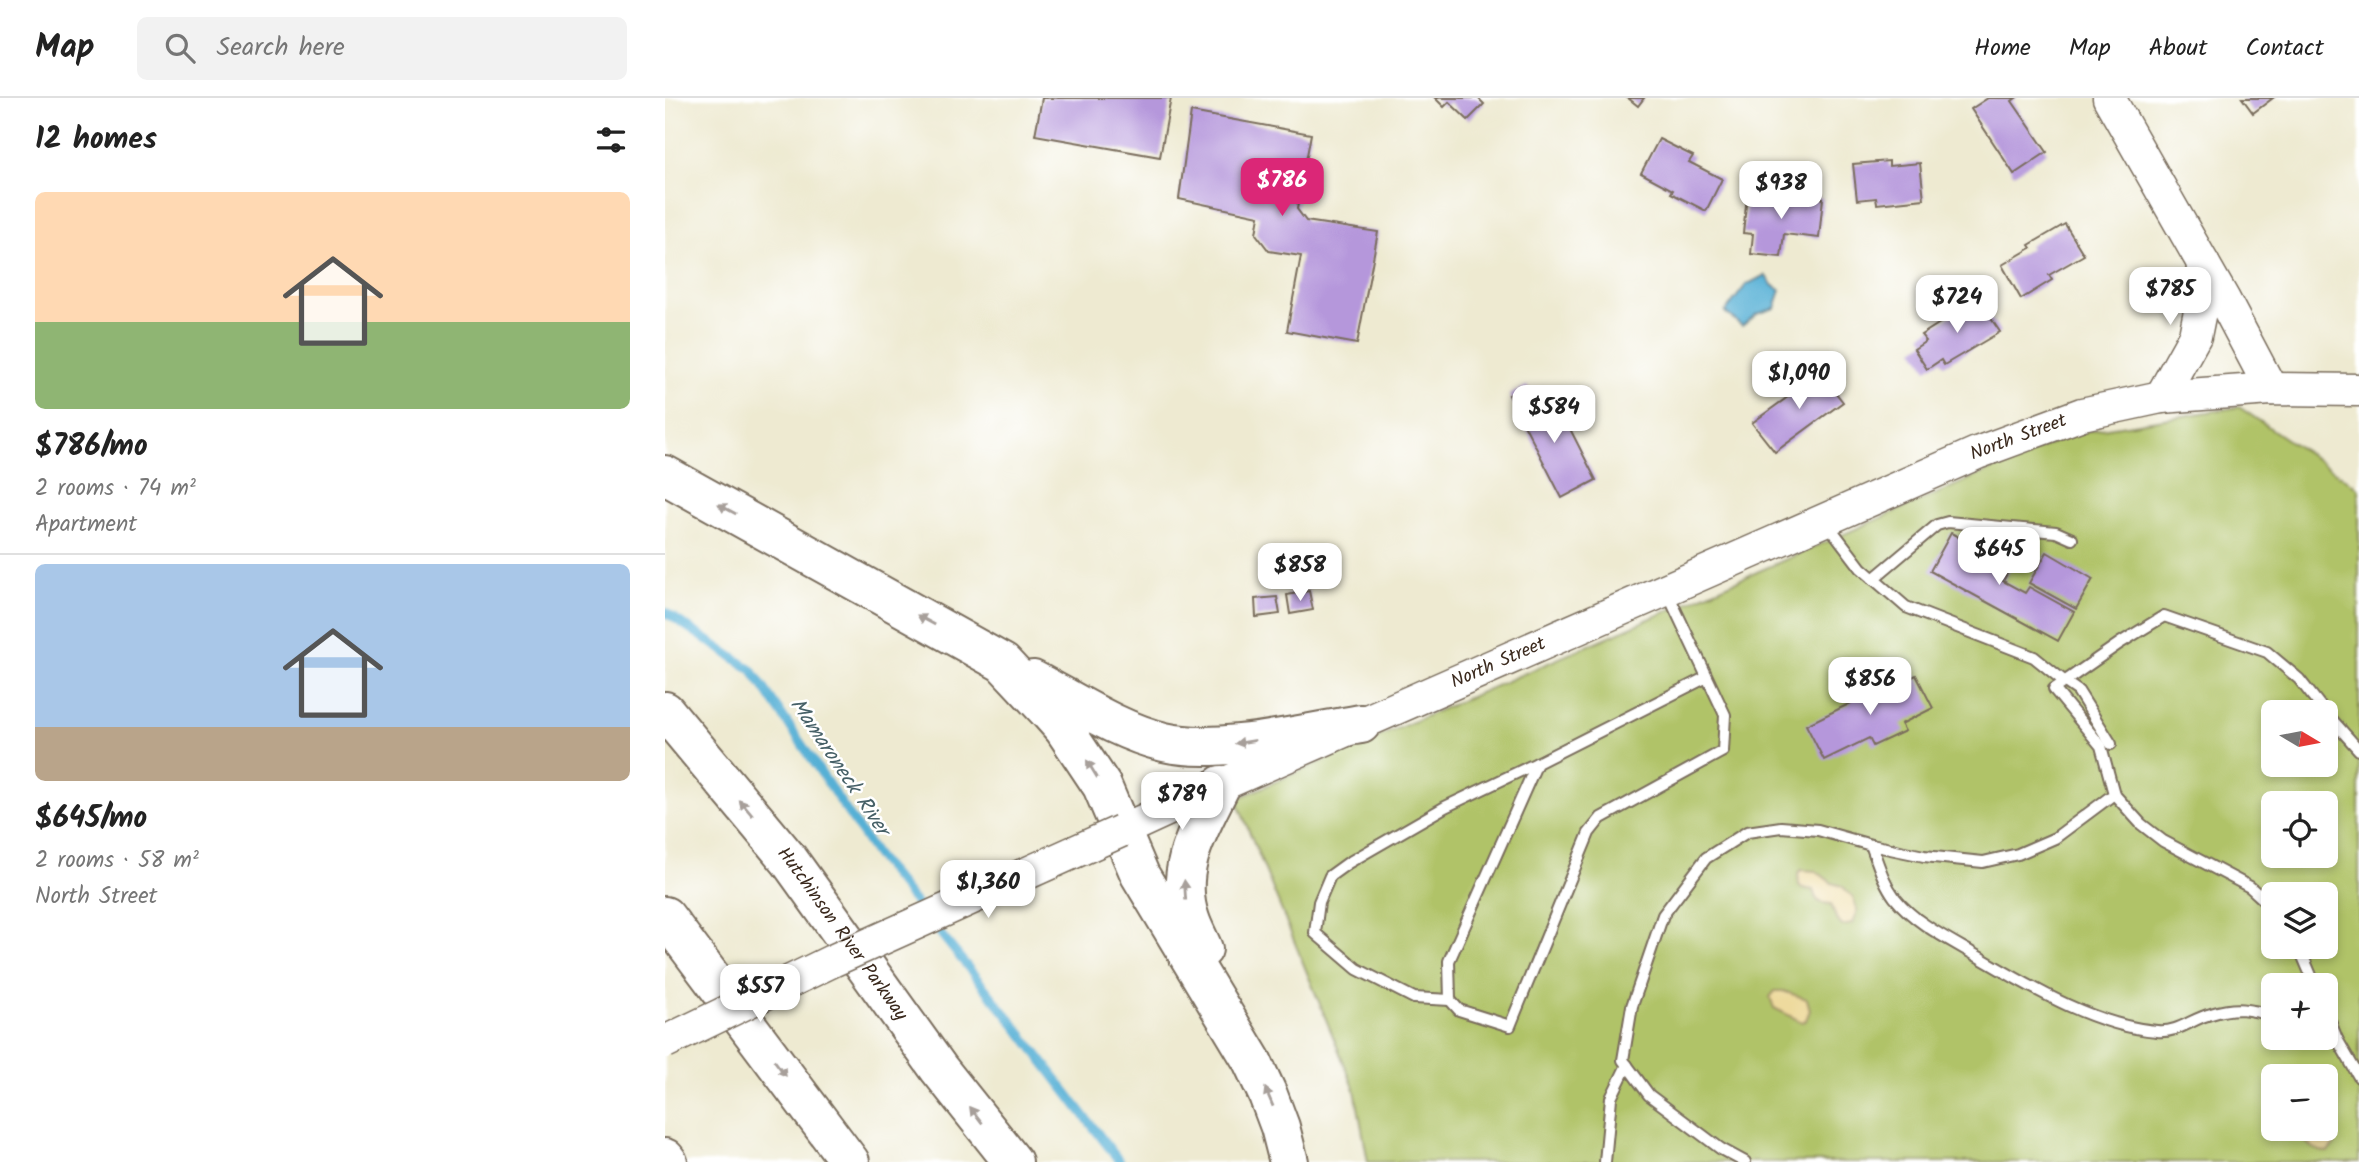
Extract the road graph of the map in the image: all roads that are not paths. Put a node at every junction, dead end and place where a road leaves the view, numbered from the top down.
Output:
1 (2109, 98) edge
2 (2203, 262) junction
3 (2271, 389) junction
4 (2359, 390) edge
5 (2161, 397) junction
6 (665, 475) edge
7 (1825, 519) junction
8 (2072, 539) dead end
9 (1873, 579) junction
10 (1665, 590) junction
11 (1003, 663) junction
12 (1707, 677) junction
13 (2065, 682) junction
14 (2316, 700) edge
15 (665, 711) edge
16 (1361, 724) junction
17 (2338, 726) edge
18 (2112, 744) dead end
19 (2359, 750) edge
20 (1537, 763) junction
21 (1221, 785) junction
22 (2114, 794) junction
23 (1121, 831) junction
24 (1871, 845) junction
25 (2261, 897) edge
26 (665, 916) edge
27 (1450, 1000) junction
28 (2261, 1012) edge
29 (1230, 1023) junction
30 (2338, 1041) edge
31 (665, 1042) edge
32 (1627, 1065) junction
33 (2359, 1077) edge
34 (665, 1158) edge
35 (669, 1162) edge
36 (850, 1162) edge
37 (1013, 1162) edge
38 (1289, 1162) edge
39 (1605, 1162) edge
40 (1745, 1162) edge

1 - 2 main road
2 - 3 main road
2 - 5 main road
3 - 4 main road, North Street
3 - 5 main road, North Street
5 - 7 main road, North Street
11 -> 6 highway
7 - 9 lane
7 - 10 main road, North Street
8 - 9 lane
9 - 13 lane
10 - 12 lane
10 - 16 main road, North Street
16 -> 11 highway
23 -> 11 highway
12 - 20 lane
12 - 27 lane
13 - 14 lane
13 - 18 lane
13 - 22 lane
37 -> 15 highway, Hutchinson River Parkway
16 - 21 main road, North Street
17 - 19 lane
20 - 27 lane
20 - 27 lane
21 - 23 main road, North Street
29 -> 21 highway
22 - 24 lane
22 - 25 lane
23 - 29 highway
23 - 31 main road, North Street, bridge
24 - 28 lane
24 - 32 lane
26 -> 36 highway
38 -> 29 highway
30 - 33 lane
32 - 39 lane
32 - 40 lane
34 - 35 highway

